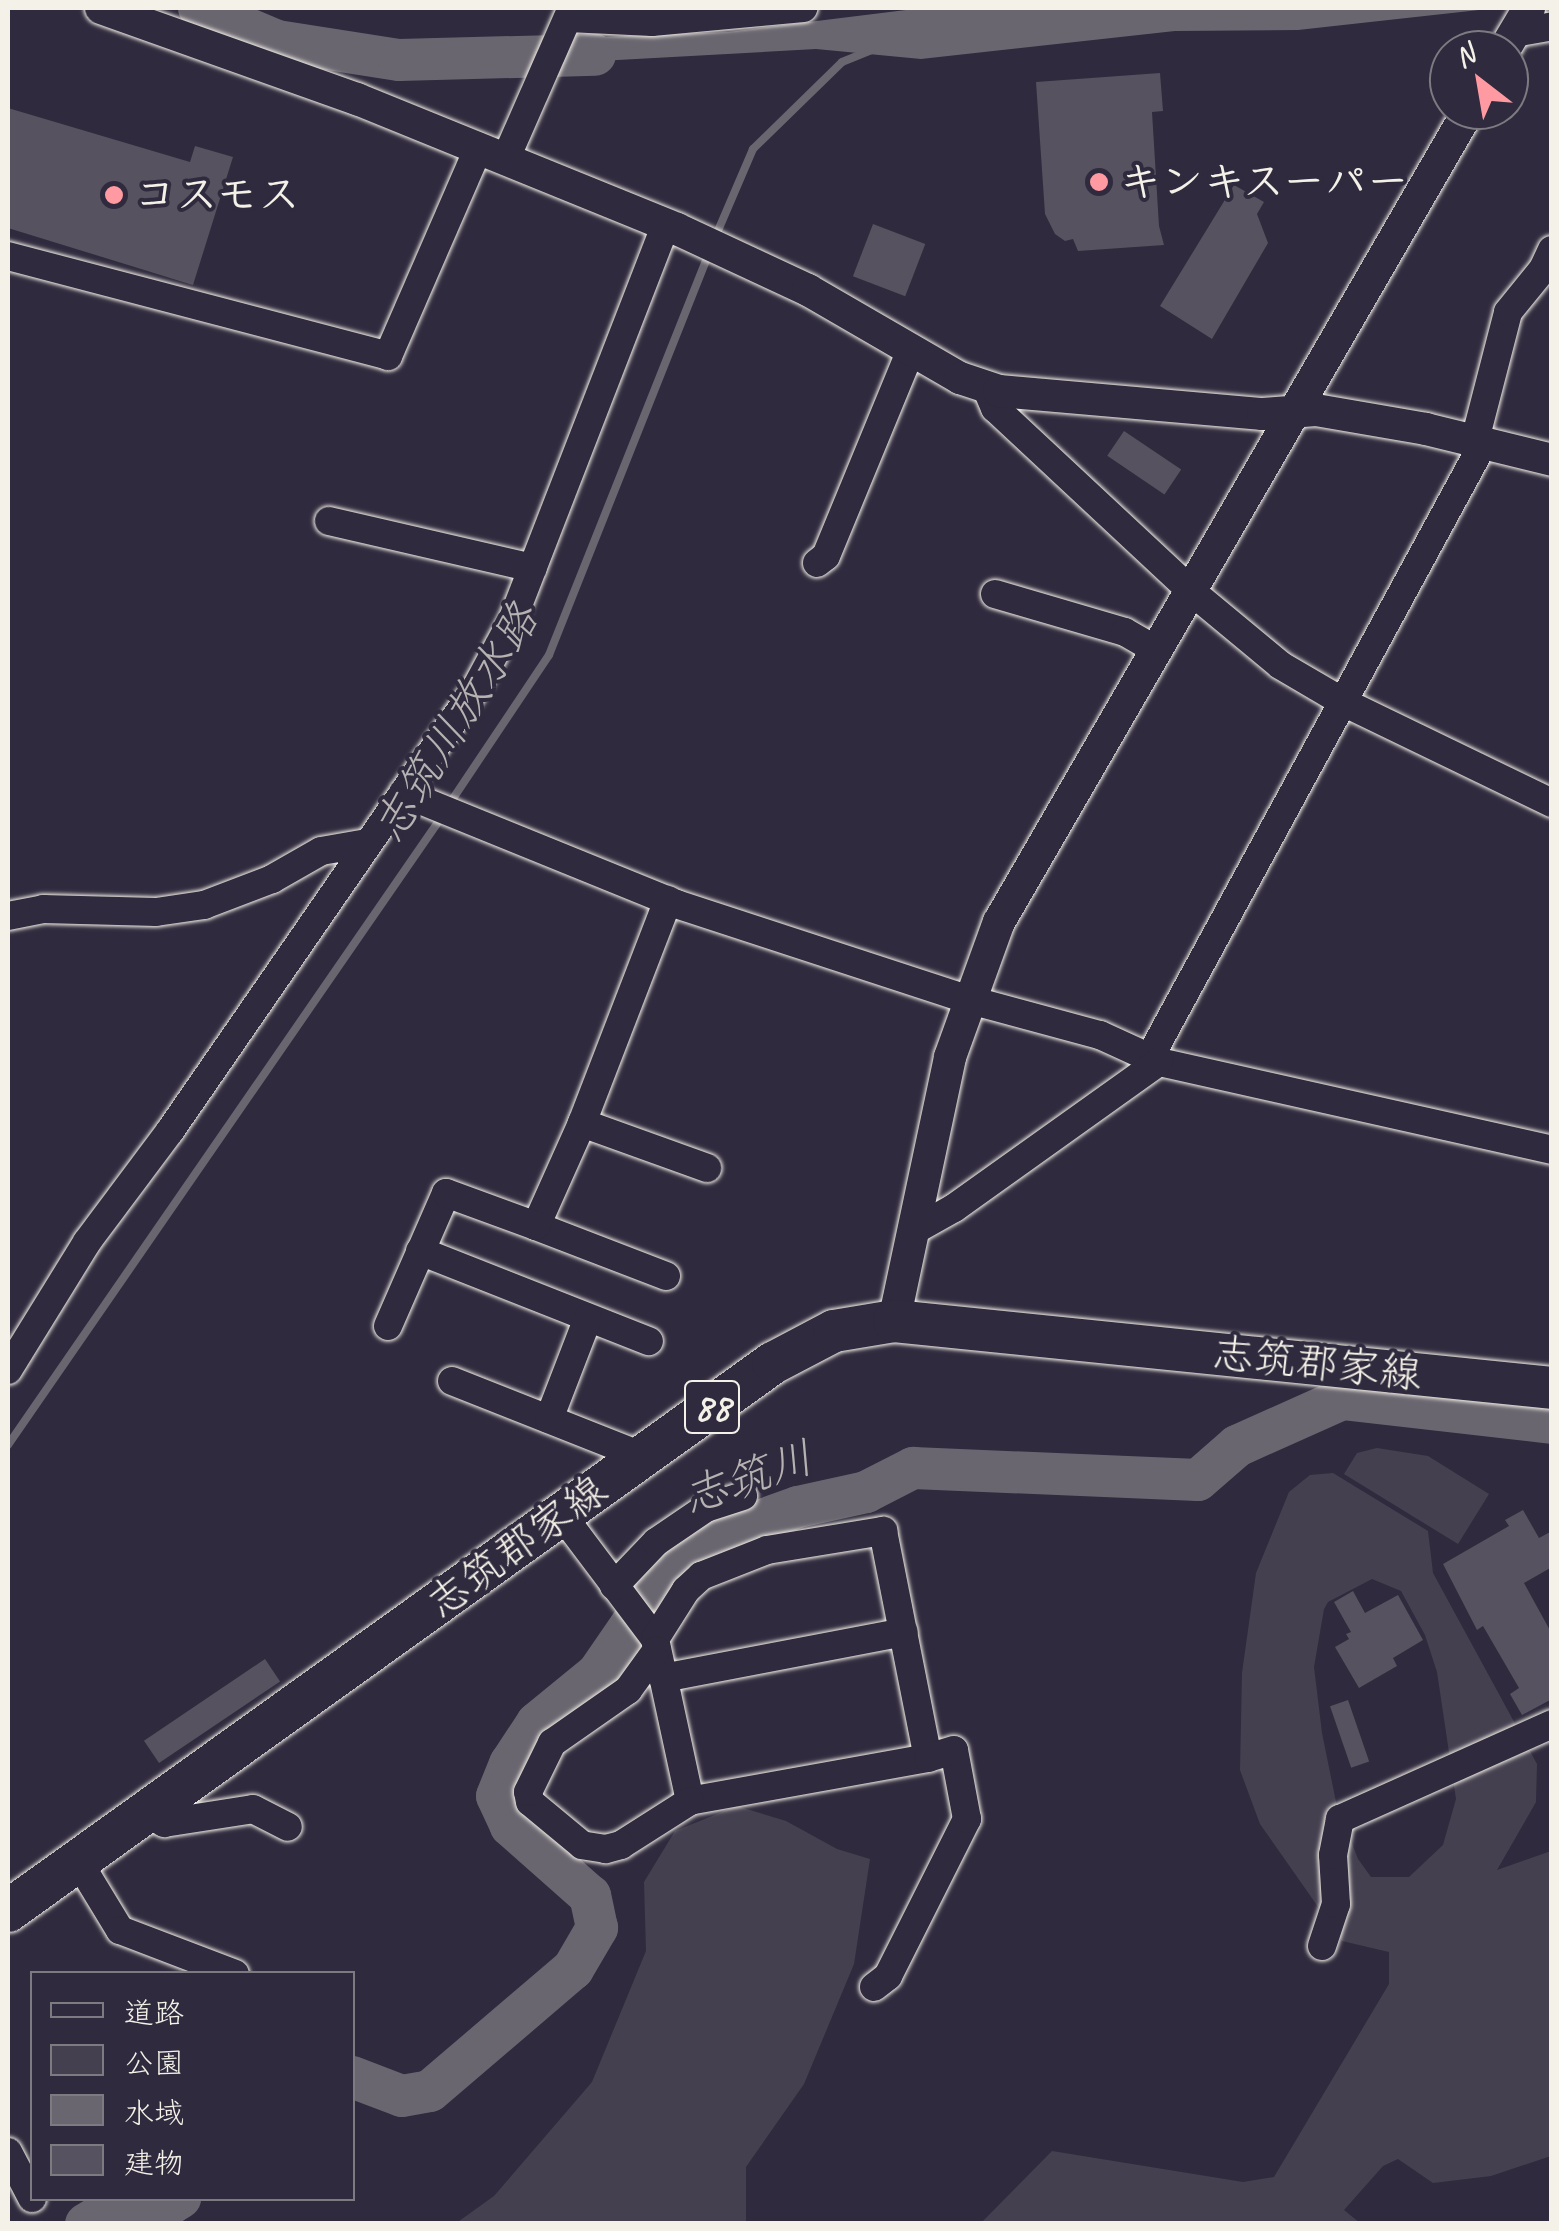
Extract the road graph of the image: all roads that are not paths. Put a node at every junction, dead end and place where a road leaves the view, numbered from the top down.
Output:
1 (101, 8) edge
2 (803, 8) edge
3 (567, 18) edge
4 (1457, 130) edge
5 (493, 152) junction
6 (672, 226) junction
7 (1552, 250) edge
8 (8, 256) edge
9 (911, 350) junction
10 (986, 387) junction
11 (1294, 410) junction
12 (1480, 441) junction
13 (1552, 460) edge
14 (328, 521) dead end
15 (818, 563) dead end
16 (532, 568) junction
17 (1191, 591) junction
18 (995, 594) dead end
19 (1156, 650) junction
20 (1344, 702) junction
21 (403, 793) junction
22 (1552, 803) edge
23 (368, 843) junction
24 (668, 900) junction
25 (8, 916) edge
26 (970, 1000) junction
27 (1154, 1059) junction
28 (582, 1123) junction
29 (1552, 1150) edge
30 (707, 1168) dead end
31 (536, 1226) junction
32 (913, 1231) junction
33 (420, 1251) junction
34 (666, 1276) dead end
35 (588, 1318) junction
36 (894, 1321) junction
37 (388, 1326) dead end
38 (648, 1341) dead end
39 (8, 1370) edge
40 (452, 1381) dead end
41 (1552, 1388) edge
42 (549, 1419) junction
43 (644, 1457) junction
44 (743, 1496) dead end
45 (562, 1515) junction
46 (619, 1593) junction
47 (904, 1632) junction
48 (656, 1649) junction
49 (1552, 1724) edge
50 (928, 1758) junction
51 (690, 1801) junction
52 (148, 1810) junction
53 (288, 1827) dead end
54 (78, 1860) junction
55 (8, 1911) edge
56 (1322, 1946) dead end
57 (227, 1971) edge
58 (874, 1988) dead end
59 (10, 2165) edge
60 (30, 2195) edge

1 - 5 street
2 - 3 street
3 - 5 street
4 - 11 street
5 - 6 street
5 - 8 street
6 - 9 street
6 - 16 street
7 - 12 street
9 - 10 street
9 - 15 street
10 - 11 street
10 - 17 street
11 - 12 street
11 - 17 street
12 - 13 street
12 - 20 street
14 - 16 street
16 - 21 street
17 - 19 street
17 - 20 street
18 - 19 street
19 - 26 street
20 - 22 street
20 - 27 street
21 - 23 street
21 - 24 street
23 - 25 street
23 - 39 street
24 - 26 street
24 - 28 street
26 - 27 street
26 - 32 street
27 - 29 street
27 - 32 street
28 - 30 street
28 - 31 street
31 - 33 street
31 - 34 street
32 - 36 street
33 - 35 street
33 - 37 street
35 - 38 street
35 - 42 street
36 - 41 main road, 志筑郡家線 / 88
36 - 43 main road, 志筑郡家線 / 88
40 - 42 street
42 - 43 street
43 - 45 main road, 志筑郡家線 / 88
44 - 46 street
45 - 46 street
45 - 52 main road, 志筑郡家線 / 88
46 - 48 street
47 - 48 street
47 - 48 street
47 - 50 street
48 - 51 street
48 - 51 street
49 - 56 street
50 - 51 street
50 - 58 street
52 - 53 street
52 - 54 main road, 志筑郡家線 / 88
54 - 55 main road, 志筑郡家線 / 88
54 - 57 street
59 - 60 street

